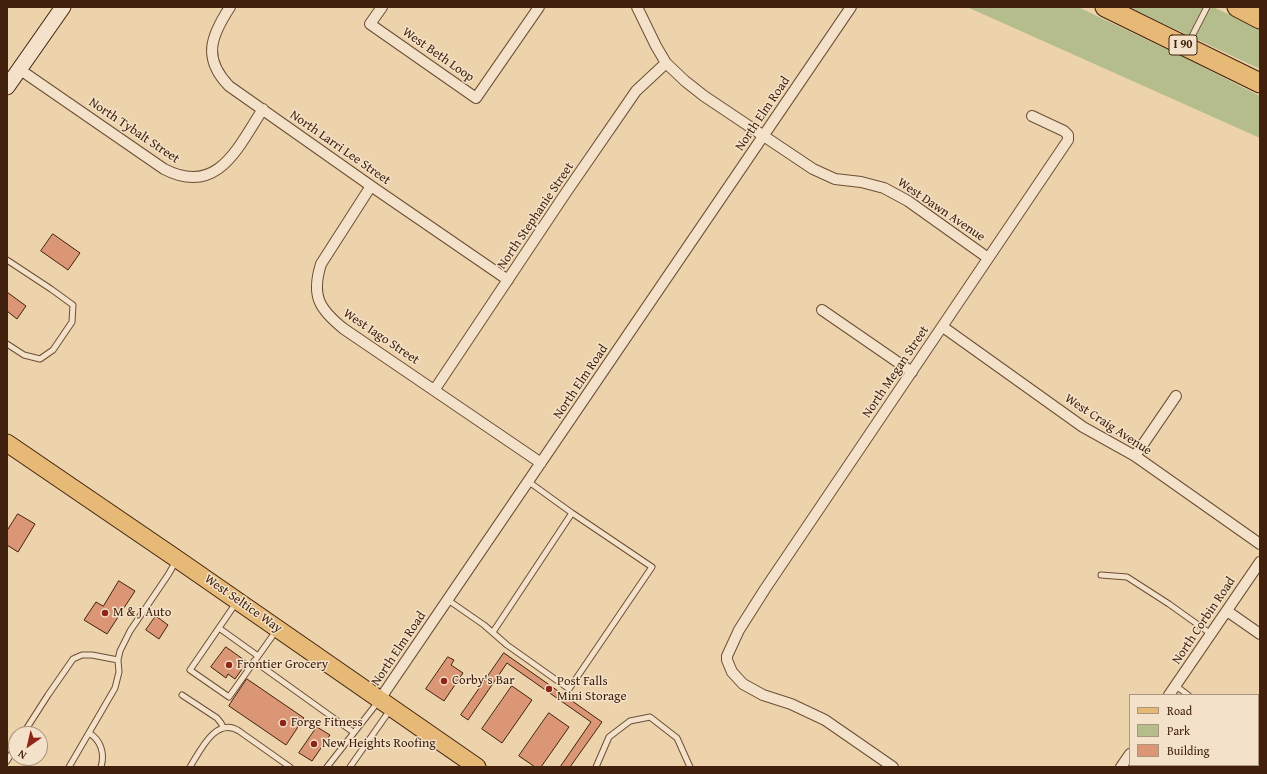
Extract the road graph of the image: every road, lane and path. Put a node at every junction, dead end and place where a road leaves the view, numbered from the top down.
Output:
1 (63, 7) edge
2 (230, 7) edge
3 (382, 7) edge
4 (539, 7) edge
5 (636, 7) edge
6 (851, 7) edge
7 (1105, 7) edge
8 (1208, 7) edge
9 (1237, 7) edge
10 (1260, 19) edge
11 (1187, 47) junction
12 (666, 63) junction
13 (19, 69) junction
14 (1260, 83) edge
15 (7, 88) edge
16 (263, 109) junction
17 (1032, 116) dead end
18 (764, 136) junction
19 (371, 186) junction
20 (988, 258) junction
21 (7, 260) edge
22 (508, 280) junction
23 (822, 310) dead end
24 (943, 327) junction
25 (7, 344) edge
26 (912, 372) junction
27 (435, 389) junction
28 (1176, 396) dead end
29 (7, 443) edge
30 (1135, 456) junction
31 (541, 463) junction
32 (529, 482) junction
33 (572, 513) junction
34 (1260, 544) edge
35 (177, 559) junction
36 (1260, 562) edge
37 (1101, 575) dead end
38 (237, 600) junction
39 (448, 600) junction
40 (1227, 611) junction
41 (219, 628) junction
42 (278, 628) junction
43 (493, 632) junction
44 (1211, 634) junction
45 (1260, 634) edge
46 (258, 656) junction
47 (118, 660) junction
48 (254, 661) junction
49 (1176, 686) junction
50 (1170, 694) edge
51 (1187, 694) edge
52 (182, 695) dead end
53 (386, 703) junction
54 (28, 726) edge
55 (223, 728) junction
56 (353, 732) junction
57 (89, 733) junction
58 (1129, 755) edge
59 (69, 767) edge
60 (101, 767) edge
61 (190, 767) edge
62 (290, 767) edge
63 (327, 767) edge
64 (350, 767) edge
65 (477, 767) edge
66 (596, 767) edge
67 (690, 767) edge
68 (893, 767) edge
69 (1121, 767) edge

1 - 13 street
2 - 16 street, North Larri Lee Street
3 - 4 street, West Beth Loop
5 - 12 street, West Dawn Avenue
6 - 18 street, North Elm Road
7 - 11 highway, I 90
8 - 11 lane
9 - 10 highway
11 - 14 highway, I 90
12 - 18 street, West Dawn Avenue
12 - 22 street, North Stephanie Street
13 - 15 street
13 - 16 street, North Tybalt Street
16 - 19 street, North Larri Lee Street
17 - 20 street, North Megan Street
18 - 20 street, West Dawn Avenue
18 - 31 street, North Elm Road
19 - 22 street, North Larri Lee Street
19 - 27 street, West Iago Street
20 - 24 street, North Megan Street
21 - 25 lane
22 - 27 street, North Stephanie Street
23 - 26 street
24 - 26 street, North Megan Street
24 - 30 street, West Craig Avenue
26 - 68 street, North Megan Street
27 - 31 street, West Iago Street
28 - 30 street
29 - 35 main road, West Seltice Way
30 - 34 street, West Craig Avenue
31 - 32 street, North Elm Road
32 - 33 lane
32 - 39 street, North Elm Road
33 - 43 lane
33 - 43 lane
35 - 38 main road, West Seltice Way
35 - 47 lane
36 - 40 street, North Corbin Road
37 - 44 lane
38 - 41 lane
38 - 42 main road, West Seltice Way
39 - 43 lane
39 - 53 street, North Elm Road
40 - 44 street, North Corbin Road
40 - 45 street
41 - 46 lane
41 - 48 lane
42 - 46 lane
42 - 53 main road, West Seltice Way
44 - 49 street, North Corbin Road
46 - 48 lane
47 - 54 lane
47 - 57 lane
48 - 56 lane
49 - 50 street, North Corbin Road
49 - 51 lane
52 - 55 lane
53 - 56 lane, North Elm Road
53 - 64 lane
53 - 65 main road, West Seltice Way
55 - 61 lane
55 - 62 lane
56 - 63 lane, North Elm Road
57 - 59 lane
57 - 60 lane
58 - 69 street
66 - 67 lane

